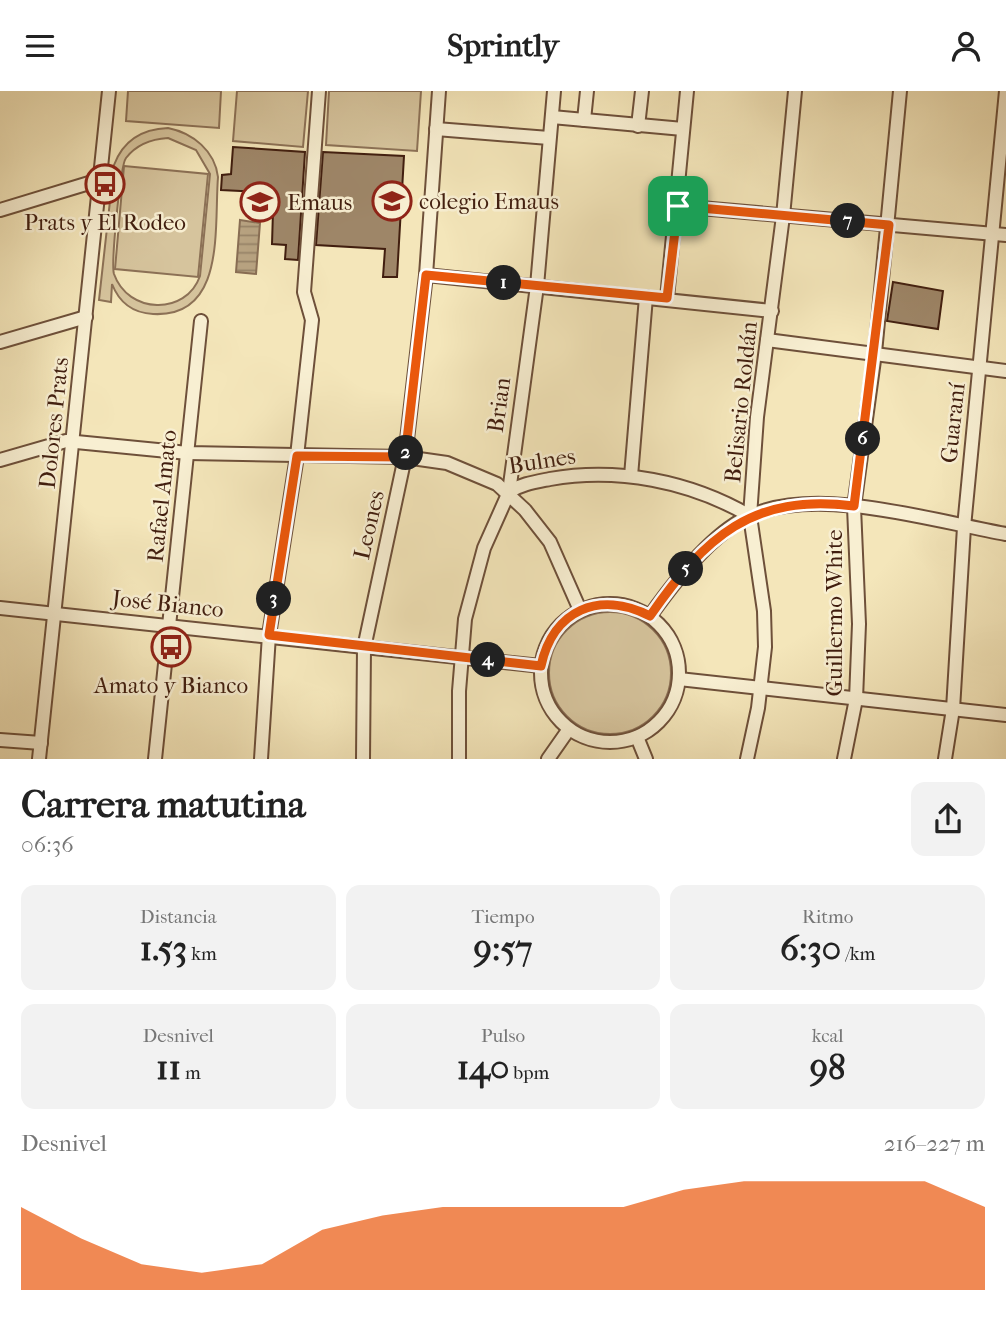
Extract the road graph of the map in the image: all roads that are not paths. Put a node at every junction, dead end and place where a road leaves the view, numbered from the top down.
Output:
1 (109, 91) edge
2 (319, 91) edge
3 (439, 91) edge
4 (554, 91) edge
5 (587, 91) edge
6 (642, 91) edge
7 (687, 91) edge
8 (795, 91) edge
9 (900, 91) edge
10 (1006, 91) edge
11 (552, 117) junction
12 (584, 121) junction
13 (639, 126) junction
14 (436, 129) junction
15 (683, 129) junction
16 (549, 138) junction
17 (99, 180) junction
18 (678, 206) junction
19 (0, 210) edge
20 (783, 216) junction
21 (889, 225) junction
22 (1000, 235) edge
23 (426, 275) junction
24 (537, 286) junction
25 (646, 297) junction
26 (667, 298) junction
27 (772, 311) junction
28 (86, 317) junction
29 (201, 321) dead end
30 (767, 340) junction
31 (0, 342) edge
32 (875, 353) junction
33 (980, 367) junction
34 (1006, 371) edge
35 (72, 441) junction
36 (188, 453) junction
37 (297, 456) junction
38 (405, 457) junction
39 (0, 460) edge
40 (631, 476) junction
41 (509, 492) junction
42 (854, 506) junction
43 (750, 516) junction
44 (964, 527) junction
45 (1006, 534) edge
46 (0, 608) edge
47 (580, 610) junction
48 (55, 613) junction
49 (650, 616) junction
50 (169, 626) junction
51 (269, 635) junction
52 (364, 647) junction
53 (460, 656) junction
54 (541, 666) junction
55 (679, 679) junction
56 (761, 688) junction
57 (856, 699) junction
58 (953, 709) junction
59 (1006, 715) edge
60 (569, 729) junction
61 (637, 737) junction
62 (0, 740) edge
63 (41, 743) junction
64 (39, 759) edge
65 (155, 759) edge
66 (261, 759) edge
67 (363, 759) edge
68 (459, 759) edge
69 (548, 759) edge
70 (646, 759) edge
71 (747, 759) edge
72 (844, 759) edge
73 (945, 759) edge

1 - 17 street, Dolores Prats
2 - 37 street
3 - 14 street, Leones
4 - 11 street, Brian
5 - 12 street
6 - 13 street
7 - 15 street
8 - 20 street, Belisario Roldán
9 - 21 street, Guillermo White
10 - 22 street, Guaraní
11 - 12 street
11 - 16 street, Brian
12 - 13 street
13 - 15 street
14 - 16 street
14 - 23 street, Leones
15 - 18 street
16 - 24 street, Brian
17 - 19 street
17 - 28 street, Dolores Prats
18 - 20 street
18 - 26 street
20 - 21 street
20 - 27 street, Belisario Roldán
21 - 22 street
21 - 32 street, Guillermo White
22 - 33 street, Guaraní
23 - 24 street
23 - 38 street, Leones
24 - 25 street
24 - 41 street, Brian
25 - 26 street
25 - 40 street
26 - 27 street
27 - 30 street, Belisario Roldán
28 - 31 street
28 - 35 street, Dolores Prats
29 - 36 street, Rafael Amato
30 - 32 street
30 - 43 street, Belisario Roldán
32 - 33 street
32 - 42 street, Guillermo White
33 - 34 street
33 - 44 street, Guaraní
35 - 36 street, Bulnes
35 - 39 street, Bulnes
35 - 48 street, Dolores Prats
36 - 37 street, Bulnes
36 - 50 street, Rafael Amato
37 - 38 street, Bulnes
37 - 51 street
38 - 41 street, Bulnes
38 - 52 street, Leones
40 - 41 street, Bulnes
40 - 43 street, Bulnes
41 - 47 street
41 - 53 street, Brian
42 - 43 street
42 - 44 street
42 - 57 street, Guillermo White
43 - 49 street
43 - 56 street, Belisario Roldán
44 - 45 street
44 - 58 street, Guaraní
46 - 48 street, José Bianco
47 - 49 street
47 - 54 street
48 - 50 street, José Bianco
48 - 63 street, Dolores Prats
49 - 55 street
50 - 51 street, José Bianco
50 - 65 street, Rafael Amato
51 - 52 street, José Bianco
51 - 66 street
52 - 53 street, José Bianco
52 - 67 street, Leones
53 - 54 street, José Bianco
53 - 68 street, Brian
54 - 60 street
55 - 56 street
55 - 61 street
56 - 57 street
56 - 71 street, Belisario Roldán
57 - 58 street
57 - 72 street, Guillermo White
58 - 59 street
58 - 73 street, Guaraní
60 - 61 street
60 - 69 street
61 - 70 street
62 - 63 street
63 - 64 street, Dolores Prats

